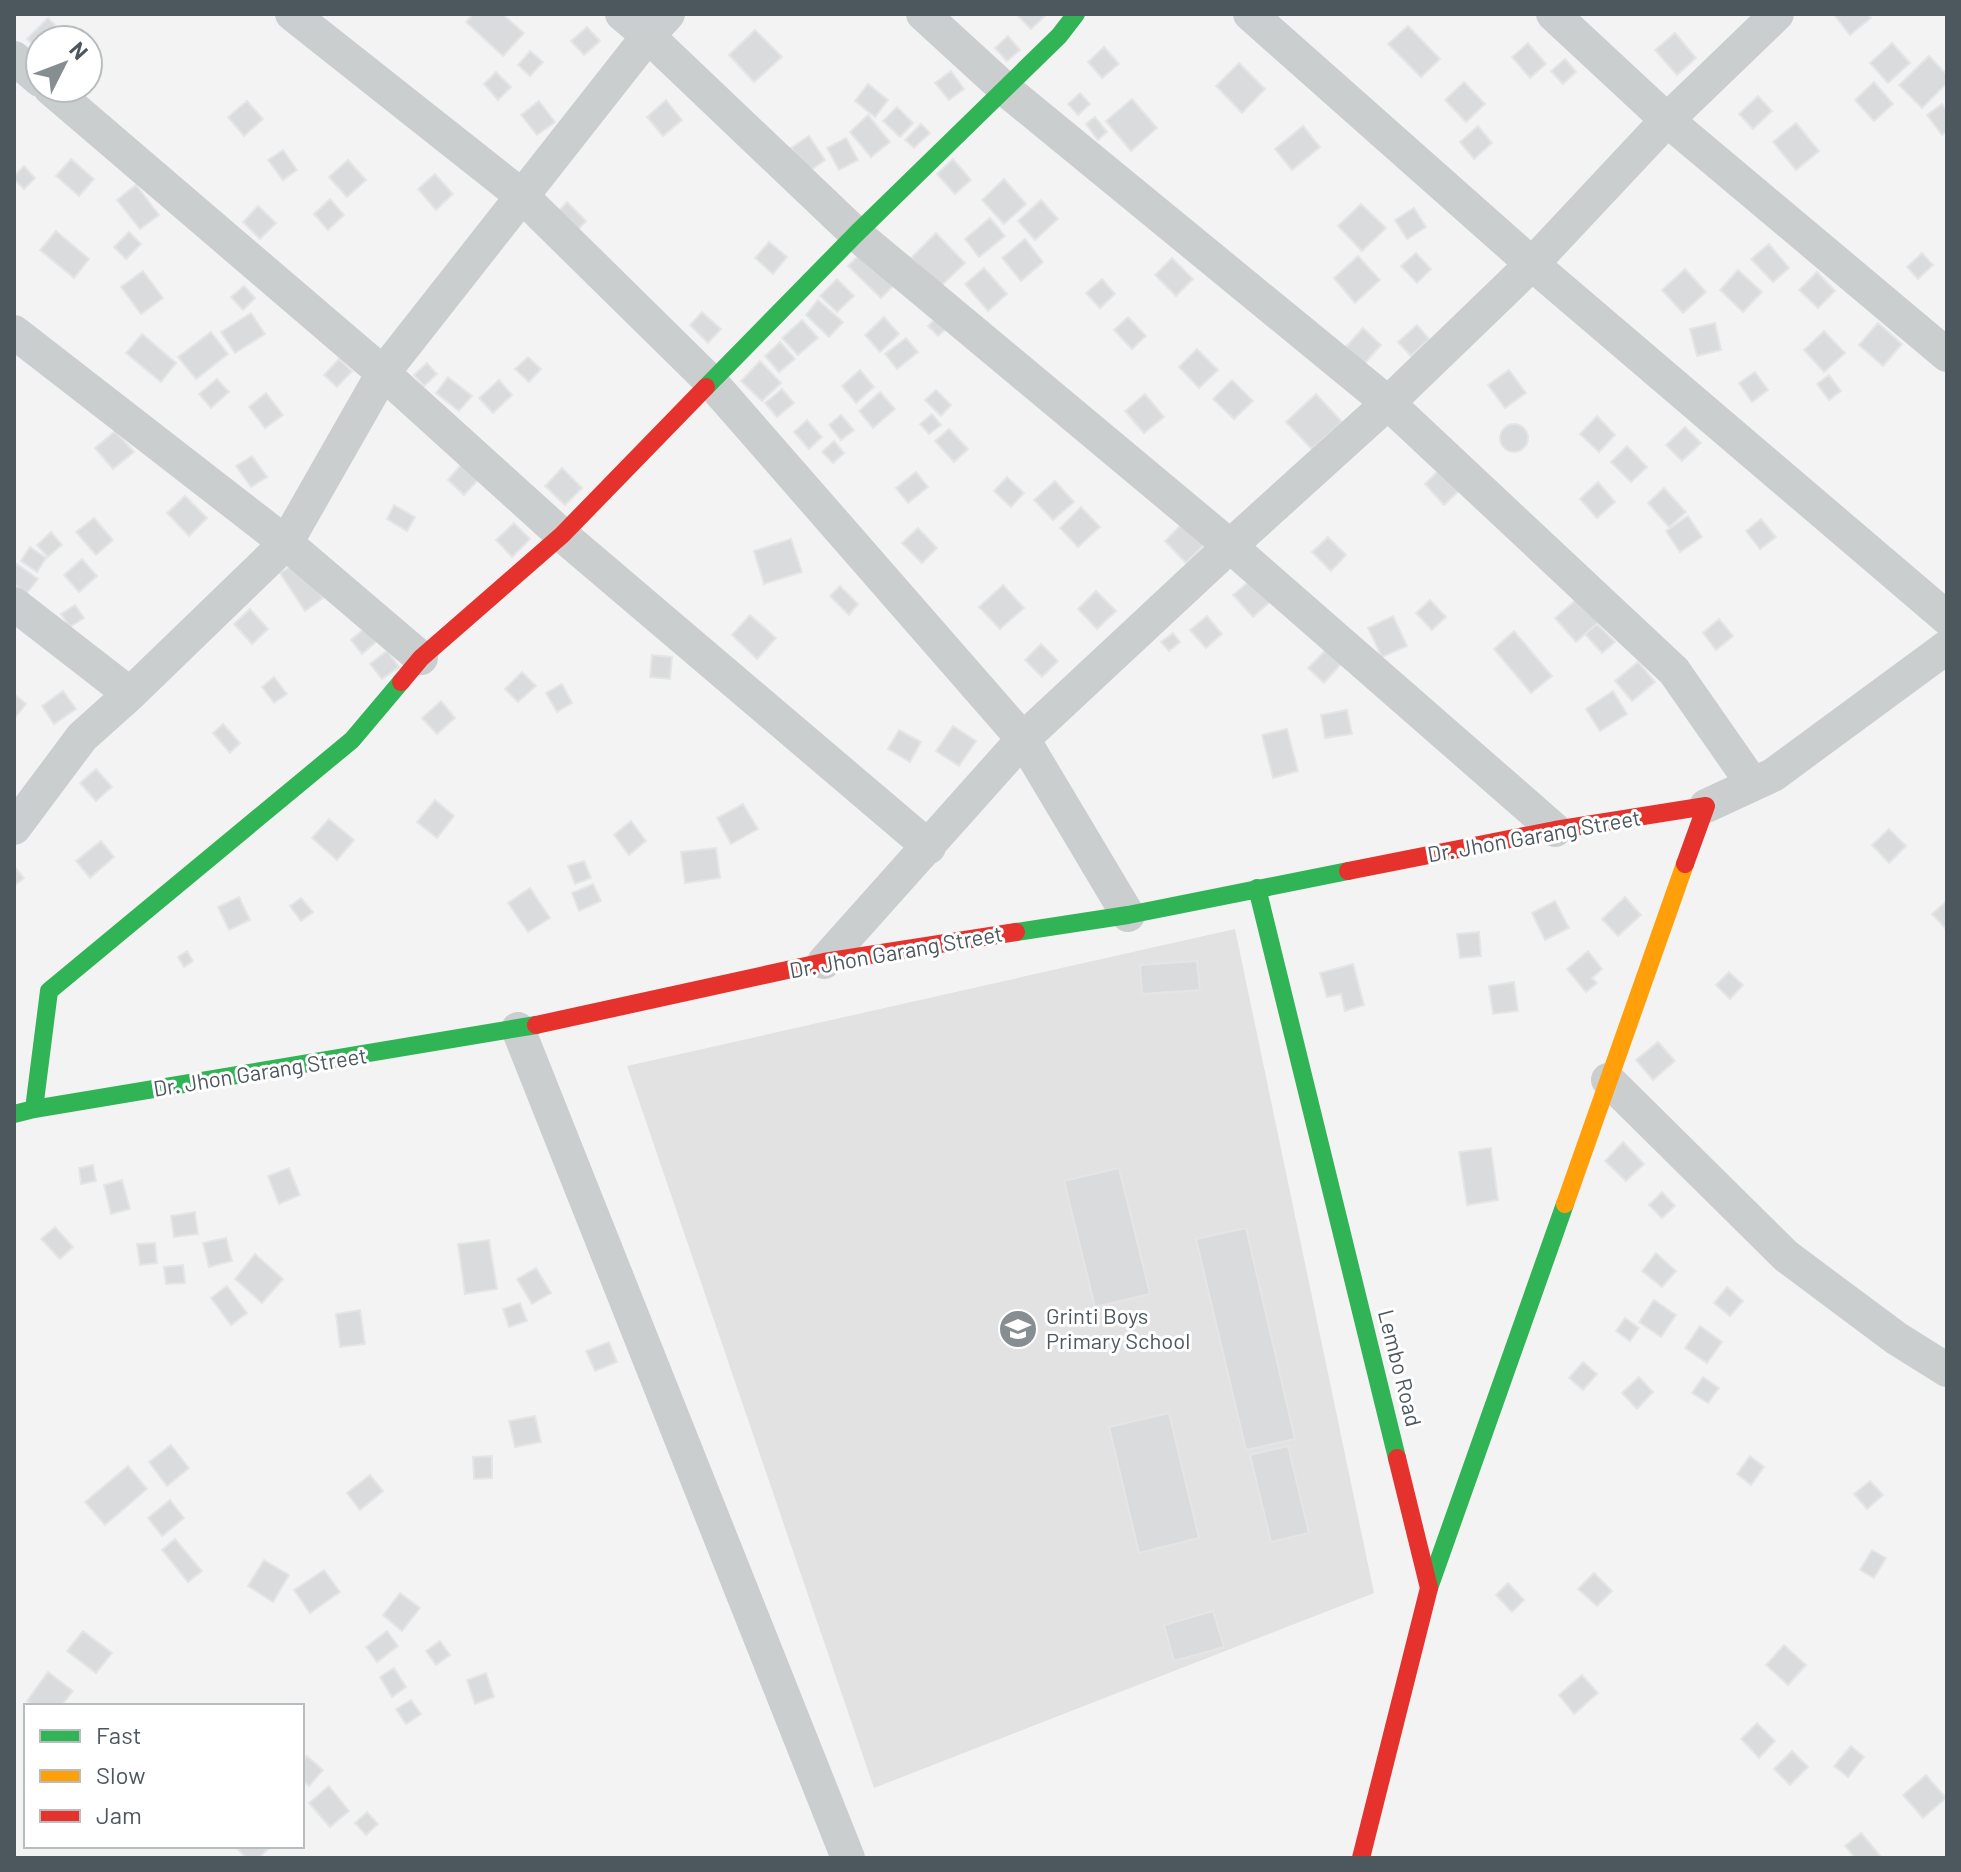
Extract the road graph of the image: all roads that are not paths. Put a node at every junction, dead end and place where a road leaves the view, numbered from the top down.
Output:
1 (292, 14) edge
2 (622, 14) edge
3 (923, 14) edge
4 (1076, 14) edge
5 (1250, 14) edge
6 (1553, 14) edge
7 (1777, 14) edge
8 (658, 25) edge
9 (1005, 89) junction
10 (69, 104) edge
11 (1667, 120) junction
12 (522, 196) junction
13 (856, 234) junction
14 (1532, 264) junction
15 (14, 332) edge
16 (1947, 355) edge
17 (383, 373) junction
18 (712, 383) junction
19 (1388, 403) junction
20 (562, 535) junction
21 (286, 543) junction
22 (1230, 546) junction
23 (14, 604) edge
24 (1947, 618) edge
25 (1947, 647) edge
26 (421, 658) junction
27 (130, 694) junction
28 (1023, 739) junction
29 (1763, 779) junction
30 (1706, 806) junction
31 (14, 828) edge
32 (1555, 830) junction
33 (929, 847) junction
34 (1257, 888) junction
35 (1128, 915) junction
36 (824, 962) junction
37 (518, 1029) junction
38 (1608, 1080) junction
39 (34, 1109) junction
40 (14, 1114) edge
41 (1947, 1370) edge
42 (1429, 1588) junction
43 (848, 1858) edge
44 (1361, 1858) edge

1 - 12 street
2 - 8 street
3 - 9 street
4 - 9 street
5 - 14 street
6 - 11 street
7 - 11 street
8 - 12 street
8 - 13 street
9 - 13 street
9 - 19 street
10 - 17 street
11 - 14 street
11 - 16 street
12 - 17 street
12 - 18 street
13 - 18 street
13 - 22 street
14 - 19 street
14 - 24 street
15 - 21 street
17 - 20 street
17 - 21 street
18 - 20 street
18 - 28 street
19 - 22 street
19 - 29 street
20 - 26 street
20 - 33 street
21 - 26 street
21 - 27 street
22 - 28 street
22 - 32 street
23 - 27 street
25 - 29 street, Dr. Jhon Garang Street
26 - 39 street
27 - 31 street
28 - 33 street
28 - 35 street
29 - 30 street, Dr. Jhon Garang Street
30 - 32 street, Dr. Jhon Garang Street
30 - 38 street
32 - 34 street, Dr. Jhon Garang Street
33 - 36 street
34 - 35 street, Dr. Jhon Garang Street
34 - 42 street, Lembo Road
35 - 36 street, Dr. Jhon Garang Street
36 - 37 street, Dr. Jhon Garang Street
37 - 39 street, Dr. Jhon Garang Street
37 - 43 street
38 - 41 street
38 - 42 street
39 - 40 street, Dr. Jhon Garang Street
42 - 44 street, Lembo Road

